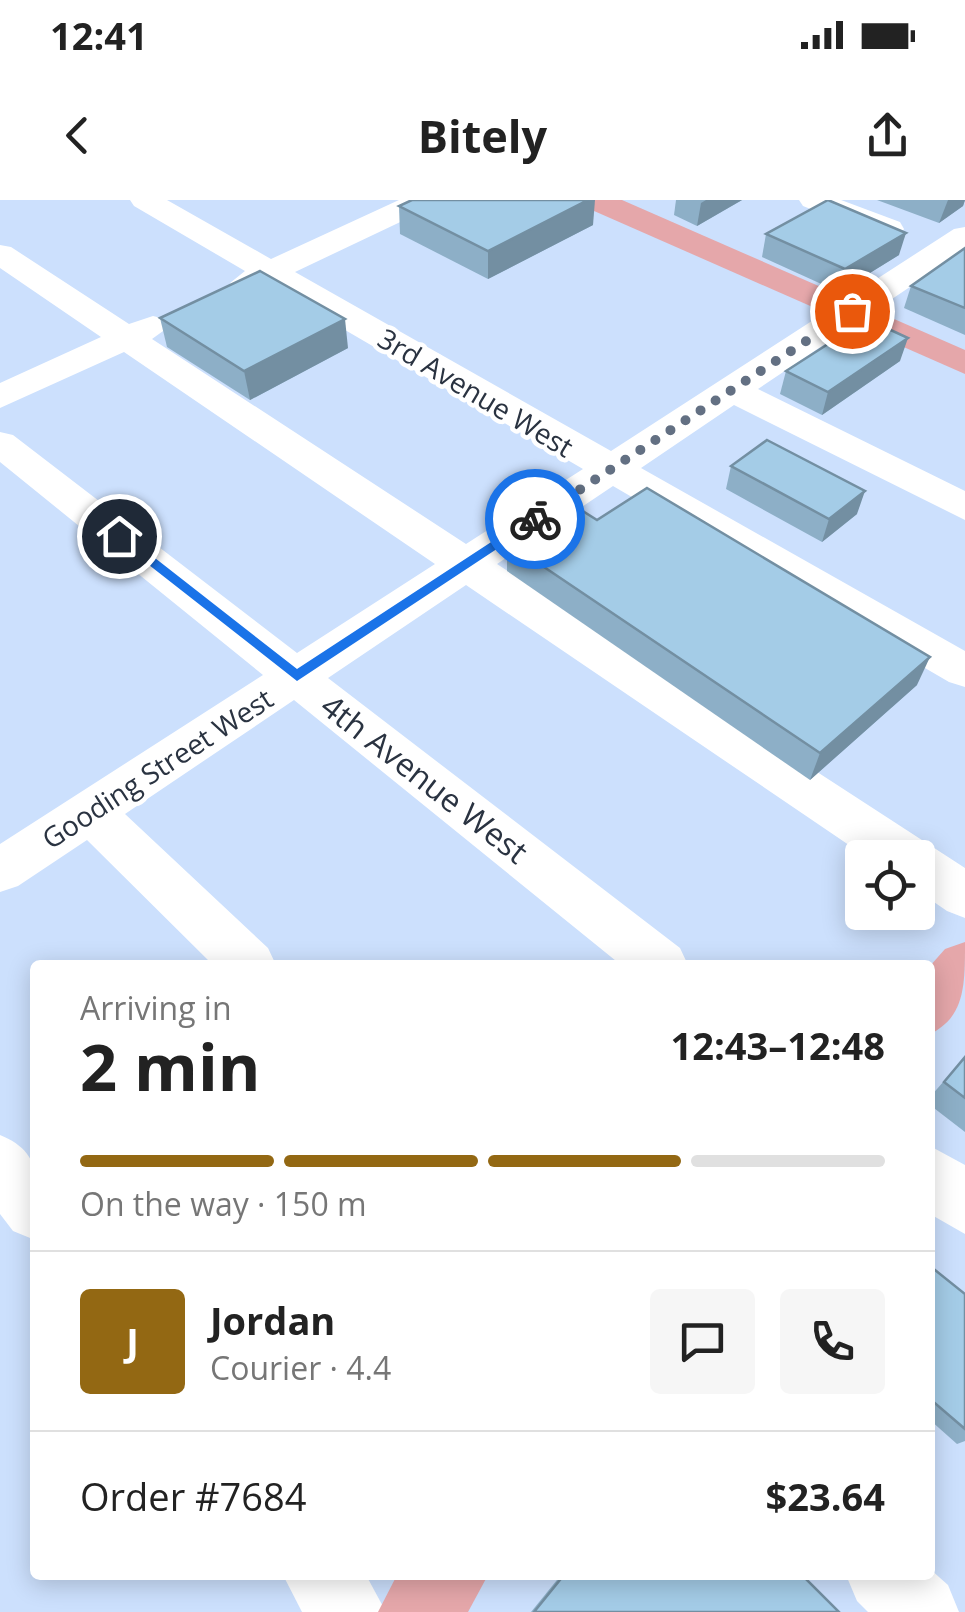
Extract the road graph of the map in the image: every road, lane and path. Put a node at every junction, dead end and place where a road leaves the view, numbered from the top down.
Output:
1 (144, 200) edge
2 (360, 200) edge
3 (423, 200) edge
4 (596, 200) edge
5 (814, 200) edge
6 (391, 215) junction
7 (958, 249) edge
8 (0, 254) edge
9 (272, 271) junction
10 (217, 296) edge
11 (852, 311) junction
12 (181, 313) edge
13 (126, 338) junction
14 (965, 363) edge
15 (731, 390) junction
16 (0, 397) edge
17 (0, 443) edge
18 (610, 470) junction
19 (965, 507) edge
20 (467, 564) junction
21 (965, 671) edge
22 (297, 676) junction
23 (90, 812) junction
24 (881, 840) edge
25 (0, 871) edge
26 (935, 876) edge
27 (965, 896) edge
28 (244, 960) edge
29 (655, 960) edge
30 (965, 967) edge
31 (935, 1002) edge
32 (0, 1164) edge
33 (935, 1180) edge
34 (30, 1203) edge
35 (965, 1203) edge
36 (324, 1580) edge
37 (444, 1580) edge
38 (888, 1580) edge
39 (348, 1612) edge
40 (417, 1612) edge
41 (921, 1612) edge

1 - 9 street, 3rd Avenue West
2 - 6 street
3 - 6 street
4 - 11 main road
5 - 7 street
6 - 9 street
7 - 11 street, Gooding Street West
8 - 13 street
9 - 10 street
9 - 18 street, 3rd Avenue West
11 - 14 main road
11 - 15 street, Gooding Street West
12 - 13 street
13 - 16 street
13 - 20 street
15 - 18 street, Gooding Street West
15 - 19 street
17 - 22 street, 4th Avenue West
18 - 20 street, Gooding Street West
18 - 21 street, 3rd Avenue West
20 - 22 street, Gooding Street West
20 - 24 street
22 - 23 street, Gooding Street West
22 - 29 street, 4th Avenue West
23 - 25 street, Gooding Street West
23 - 28 street
26 - 27 street
30 - 31 main road
32 - 34 street
33 - 35 street
36 - 39 street
37 - 40 main road
38 - 41 street

